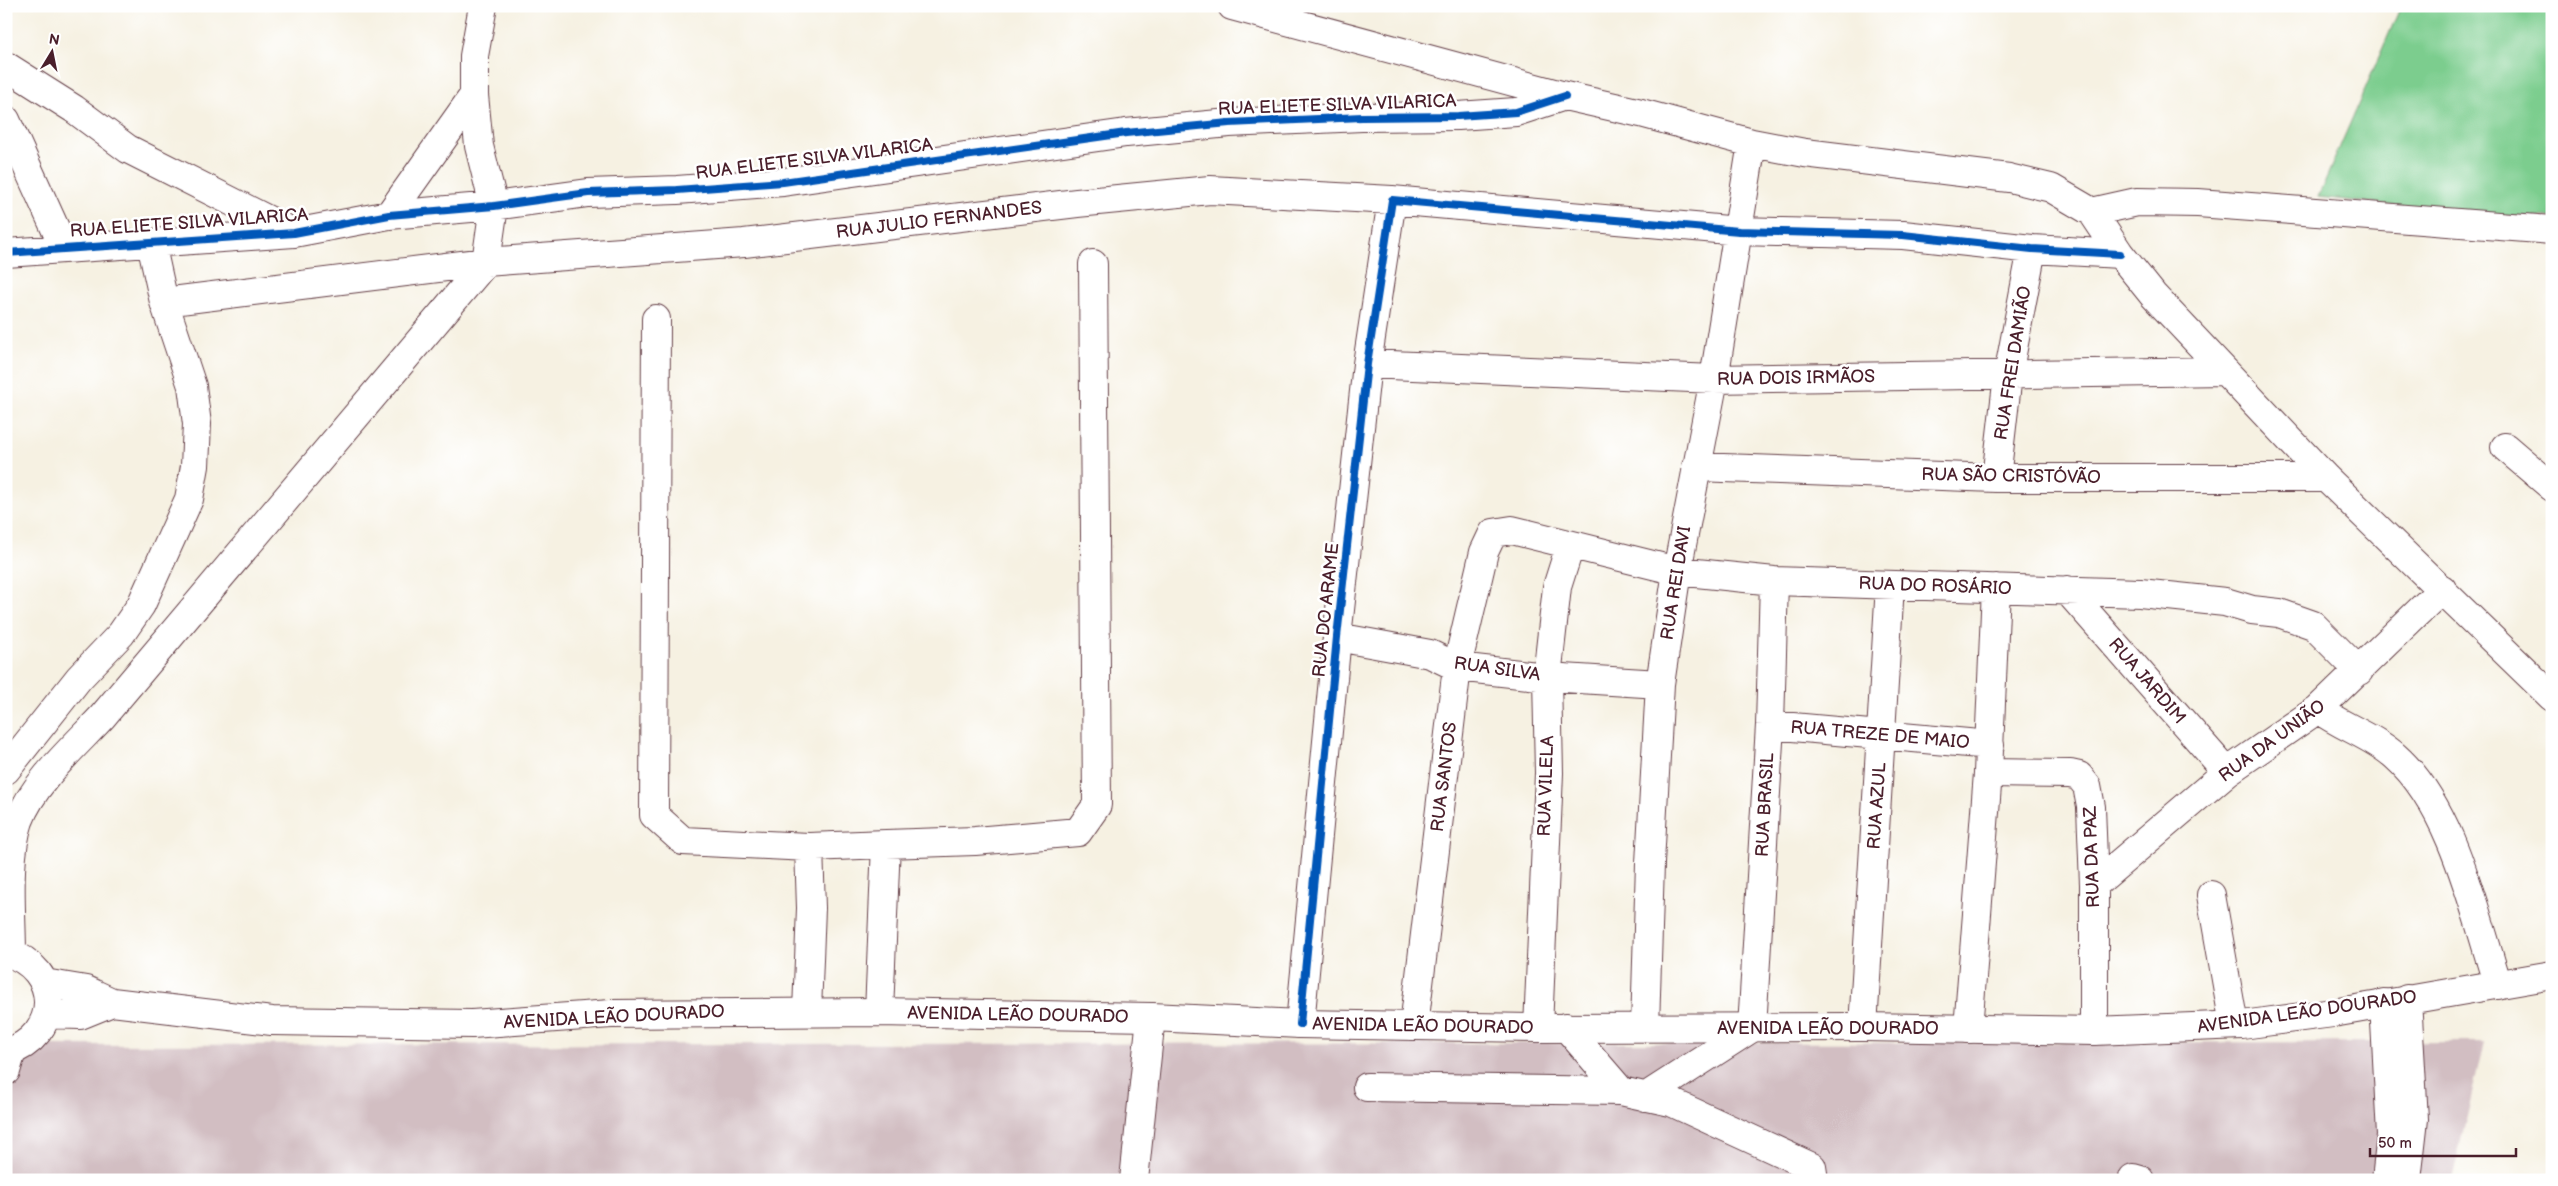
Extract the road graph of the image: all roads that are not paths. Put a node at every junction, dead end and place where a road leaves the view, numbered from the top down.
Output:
1 (482, 6) edge
2 (1232, 6) edge
3 (6, 66) edge
4 (474, 95) junction
5 (1565, 96) junction
6 (6, 120) edge
7 (1752, 143) junction
8 (1392, 200) junction
9 (494, 206) junction
10 (2092, 212) junction
11 (389, 215) junction
12 (2552, 230) edge
13 (1739, 231) junction
14 (294, 233) junction
15 (151, 244) junction
16 (64, 248) junction
17 (2032, 249) junction
18 (6, 253) edge
19 (2120, 254) junction
20 (486, 262) junction
21 (1093, 264) dead end
22 (164, 302) junction
23 (656, 319) dead end
24 (1367, 364) junction
25 (2225, 370) junction
26 (2008, 375) junction
27 (1714, 379) junction
28 (2504, 447) dead end
29 (1696, 467) junction
30 (1996, 478) junction
31 (2326, 478) junction
32 (2552, 487) edge
33 (1493, 533) joint
34 (1570, 546) junction
35 (1677, 571) junction
36 (1774, 581) junction
37 (1890, 585) junction
38 (1996, 588) junction
39 (2442, 589) junction
40 (2067, 590) junction
41 (1337, 637) junction
42 (1457, 668) junction
43 (2359, 671) junction
44 (1548, 677) junction
45 (1660, 684) junction
46 (2547, 684) edge
47 (2318, 709) junction
48 (1770, 725) junction
49 (1882, 734) junction
50 (1990, 745) junction
51 (6, 770) edge
52 (2227, 772) junction
53 (1988, 773) junction
54 (886, 844) junction
55 (809, 847) junction
56 (2094, 885) junction
57 (2211, 895) dead end
58 (9, 953) edge
59 (2552, 975) edge
60 (44, 983) junction
61 (2498, 985) junction
62 (2395, 1001) junction
63 (112, 1002) junction
64 (807, 1012) junction
65 (879, 1012) junction
66 (47, 1014) junction
67 (1151, 1017) junction
68 (1300, 1024) junction
69 (2234, 1025) junction
70 (1414, 1026) junction
71 (1566, 1027) junction
72 (1645, 1027) junction
73 (1863, 1027) junction
74 (1538, 1028) junction
75 (1752, 1028) junction
76 (1968, 1029) junction
77 (2094, 1031) junction
78 (8, 1058) edge
79 (1367, 1087) dead end
80 (1633, 1094) junction
81 (1134, 1180) edge
82 (1814, 1180) edge
83 (2386, 1180) edge
84 (2407, 1180) edge

1 - 4 street
2 - 5 street
3 - 14 street
4 - 9 street
4 - 11 street
5 - 7 street
5 - 9 street, RUA ELIETE SILVA VILARICA
6 - 16 street
7 - 10 street
7 - 13 street, RUA REI DAVI
8 - 13 street, RUA JULIO FERNANDES
8 - 20 street, RUA JULIO FERNANDES
8 - 24 street, RUA DO ARAME
9 - 11 street, RUA ELIETE SILVA VILARICA
9 - 20 street
10 - 12 street
10 - 19 street
11 - 14 street, RUA ELIETE SILVA VILARICA
13 - 17 street, RUA JULIO FERNANDES
13 - 27 street, RUA REI DAVI
14 - 15 street, RUA ELIETE SILVA VILARICA
15 - 16 street, RUA ELIETE SILVA VILARICA
15 - 22 street
16 - 18 street, RUA ELIETE SILVA VILARICA
17 - 19 street, RUA JULIO FERNANDES
17 - 26 street, RUA FREI DAMIÃO
19 - 25 street
20 - 22 street, RUA JULIO FERNANDES
20 - 58 street
21 - 54 street
22 - 51 street
23 - 55 street
24 - 27 street, RUA DOIS IRMÃOS
24 - 41 street, RUA DO ARAME
25 - 26 street, RUA DOIS IRMÃOS
25 - 31 street
26 - 27 street, RUA DOIS IRMÃOS
26 - 30 street, RUA FREI DAMIÃO
27 - 29 street, RUA REI DAVI
28 - 32 street
29 - 30 street, RUA SÃO CRISTÓVÃO
29 - 35 street, RUA REI DAVI
30 - 31 street, RUA SÃO CRISTÓVÃO
31 - 39 street
33 - 34 street, RUA DO ROSÁRIO
33 - 42 street, RUA SANTOS
34 - 35 street, RUA DO ROSÁRIO
34 - 44 street, RUA VILELA
35 - 36 street, RUA DO ROSÁRIO
35 - 45 street, RUA REI DAVI
36 - 37 street, RUA DO ROSÁRIO
36 - 48 street, RUA BRASIL
37 - 38 street, RUA DO ROSÁRIO
37 - 49 street, RUA AZUL
38 - 40 street, RUA DO ROSÁRIO
38 - 50 street
39 - 43 street, RUA DA UNIÃO
39 - 46 street
40 - 43 street, RUA DO ROSÁRIO
40 - 52 street, RUA JARDIM
41 - 42 street, RUA SILVA
41 - 68 street, RUA DO ARAME
42 - 44 street, RUA SILVA
42 - 70 street, RUA SANTOS
43 - 47 street, RUA DA UNIÃO
44 - 45 street, RUA SILVA
44 - 74 street, RUA VILELA
45 - 72 street, RUA REI DAVI
47 - 52 street, RUA DA UNIÃO
47 - 61 street
48 - 49 street, RUA TREZE DE MAIO
48 - 75 street, RUA BRASIL
49 - 50 street, RUA TREZE DE MAIO
49 - 73 street, RUA AZUL
50 - 53 street
52 - 56 street, RUA DA UNIÃO
53 - 56 street, RUA DA PAZ
53 - 76 street
54 - 55 street
54 - 65 street
55 - 64 street
56 - 77 street, RUA DA PAZ
57 - 69 street
58 - 60 street
59 - 61 street, AVENIDA LEÃO DOURADO
60 - 63 street, AVENIDA LEÃO DOURADO
60 - 66 street
61 - 62 street, AVENIDA LEÃO DOURADO
62 - 69 street, AVENIDA LEÃO DOURADO
62 - 83 street
62 - 84 street
63 - 64 street, AVENIDA LEÃO DOURADO
63 - 66 street, AVENIDA LEÃO DOURADO
64 - 65 street, AVENIDA LEÃO DOURADO
65 - 67 street, AVENIDA LEÃO DOURADO
66 - 78 street
67 - 68 street, AVENIDA LEÃO DOURADO
67 - 81 street
68 - 70 street, AVENIDA LEÃO DOURADO
69 - 77 street, AVENIDA LEÃO DOURADO
70 - 74 street, AVENIDA LEÃO DOURADO
71 - 72 street, AVENIDA LEÃO DOURADO
71 - 74 street, AVENIDA LEÃO DOURADO
71 - 80 street
72 - 75 street, AVENIDA LEÃO DOURADO
73 - 75 street, AVENIDA LEÃO DOURADO
73 - 76 street, AVENIDA LEÃO DOURADO
75 - 80 street
76 - 77 street, AVENIDA LEÃO DOURADO
79 - 80 street
80 - 82 street

